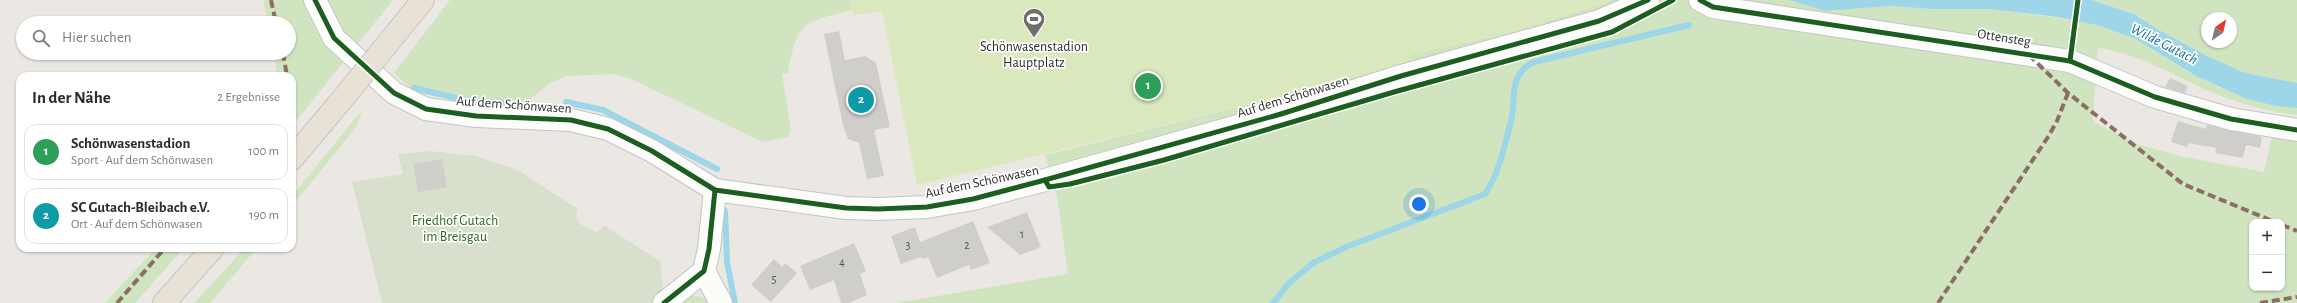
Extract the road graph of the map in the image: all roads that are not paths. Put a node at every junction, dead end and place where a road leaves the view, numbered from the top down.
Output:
1 (314, 0) edge
2 (423, 0) edge
3 (1648, 0) edge
4 (1700, 0) edge
5 (2297, 130) edge
6 (296, 154) edge
7 (715, 190) junction
8 (209, 252) edge
9 (704, 271) junction
10 (164, 303) edge
11 (664, 303) edge
12 (721, 303) edge

1 - 7 street, Auf dem Schönwasen
2 - 6 highway, bridge
3 - 7 street, Auf dem Schönwasen
4 - 5 street, Ottensteg
7 - 9 street
8 - 10 highway
9 - 11 street
9 - 12 street

